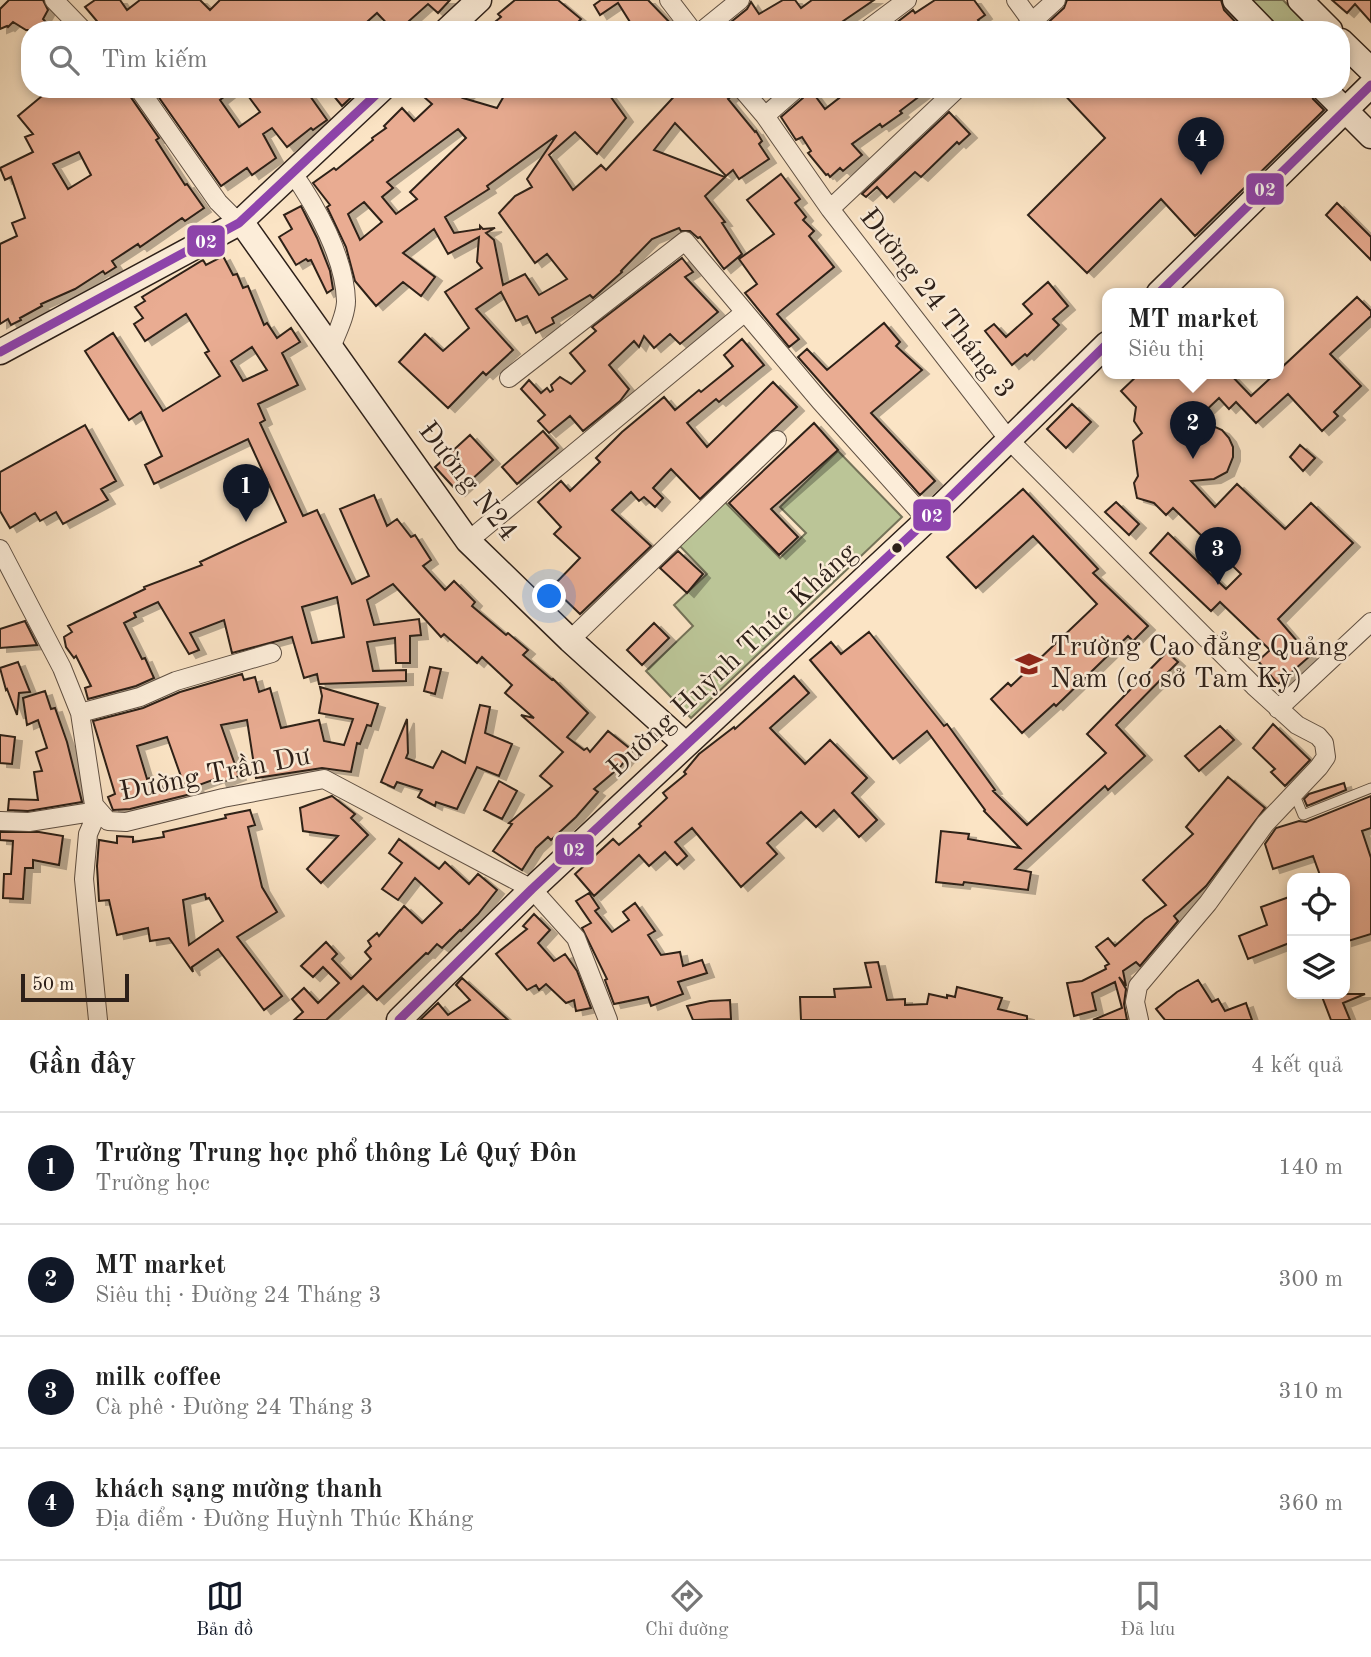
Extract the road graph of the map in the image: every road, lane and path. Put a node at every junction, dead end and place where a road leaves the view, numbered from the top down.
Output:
1 (54, 0) edge
2 (479, 0) edge
3 (668, 0) edge
4 (740, 0) edge
5 (907, 0) edge
6 (1016, 0) edge
7 (1056, 0) edge
8 (1235, 0) edge
9 (1300, 0) edge
10 (74, 21) edge
11 (457, 21) edge
12 (685, 21) edge
13 (714, 21) edge
14 (879, 21) edge
15 (1026, 21) edge
16 (1033, 21) edge
17 (1256, 21) edge
18 (1321, 21) edge
19 (1350, 50) edge
20 (1371, 70) edge
21 (1371, 85) edge
22 (145, 98) edge
23 (372, 98) edge
24 (750, 98) edge
25 (786, 98) edge
26 (947, 98) edge
27 (1333, 98) edge
28 (1345, 111) junction
29 (765, 116) junction
30 (1371, 136) edge
31 (292, 172) junction
32 (830, 209) junction
33 (239, 221) junction
34 (1164, 288) edge
35 (745, 312) junction
36 (331, 348) junction
37 (1102, 349) edge
38 (0, 352) edge
39 (509, 378) dead end
40 (777, 440) dead end
41 (1009, 440) junction
42 (927, 520) junction
43 (468, 541) junction
44 (0, 550) edge
45 (1371, 622) edge
46 (570, 640) junction
47 (272, 653) dead end
48 (1278, 709) junction
49 (80, 713) junction
50 (686, 745) junction
51 (1371, 788) edge
52 (1294, 793) junction
53 (98, 811) junction
54 (0, 821) edge
55 (532, 889) junction
56 (98, 1020) edge
57 (399, 1020) edge
58 (608, 1020) edge
59 (1139, 1020) edge

1 - 10 street
2 - 11 street
3 - 12 street
4 - 13 street
5 - 14 street
6 - 15 street
7 - 16 street
8 - 17 street
9 - 18 street
19 - 20 street
21 - 28 street
22 - 33 street
23 - 31 street
24 - 29 street, Đường 24 Tháng 3
25 - 29 street
26 - 32 street
27 - 28 street
28 - 30 street
28 - 34 street
29 - 32 street, Đường 24 Tháng 3
31 - 33 street
31 - 36 street
32 - 41 street, Đường 24 Tháng 3
33 - 36 street, Đường N24
33 - 38 street
35 - 39 street
35 - 42 street
35 - 43 street
36 - 43 street, Đường N24
37 - 41 street, Đường Huỳnh Thúc Kháng
40 - 46 street
41 - 42 street, Đường Huỳnh Thúc Kháng
41 - 48 street, Đường 24 Tháng 3
42 - 50 street, Đường Huỳnh Thúc Kháng
43 - 46 street, Đường N24
44 - 49 street, Đường Trần Dư
45 - 48 street
46 - 50 street, Đường N24
47 - 49 street
48 - 52 street, Đường 24 Tháng 3
49 - 53 street, Đường Trần Dư
50 - 55 street, Đường Huỳnh Thúc Kháng
51 - 52 lane
52 - 59 street
53 - 54 street
53 - 55 street, Đường Trần Dư
53 - 56 street
55 - 57 street, Đường Huỳnh Thúc Kháng
55 - 58 street, Đường Trần Dư

